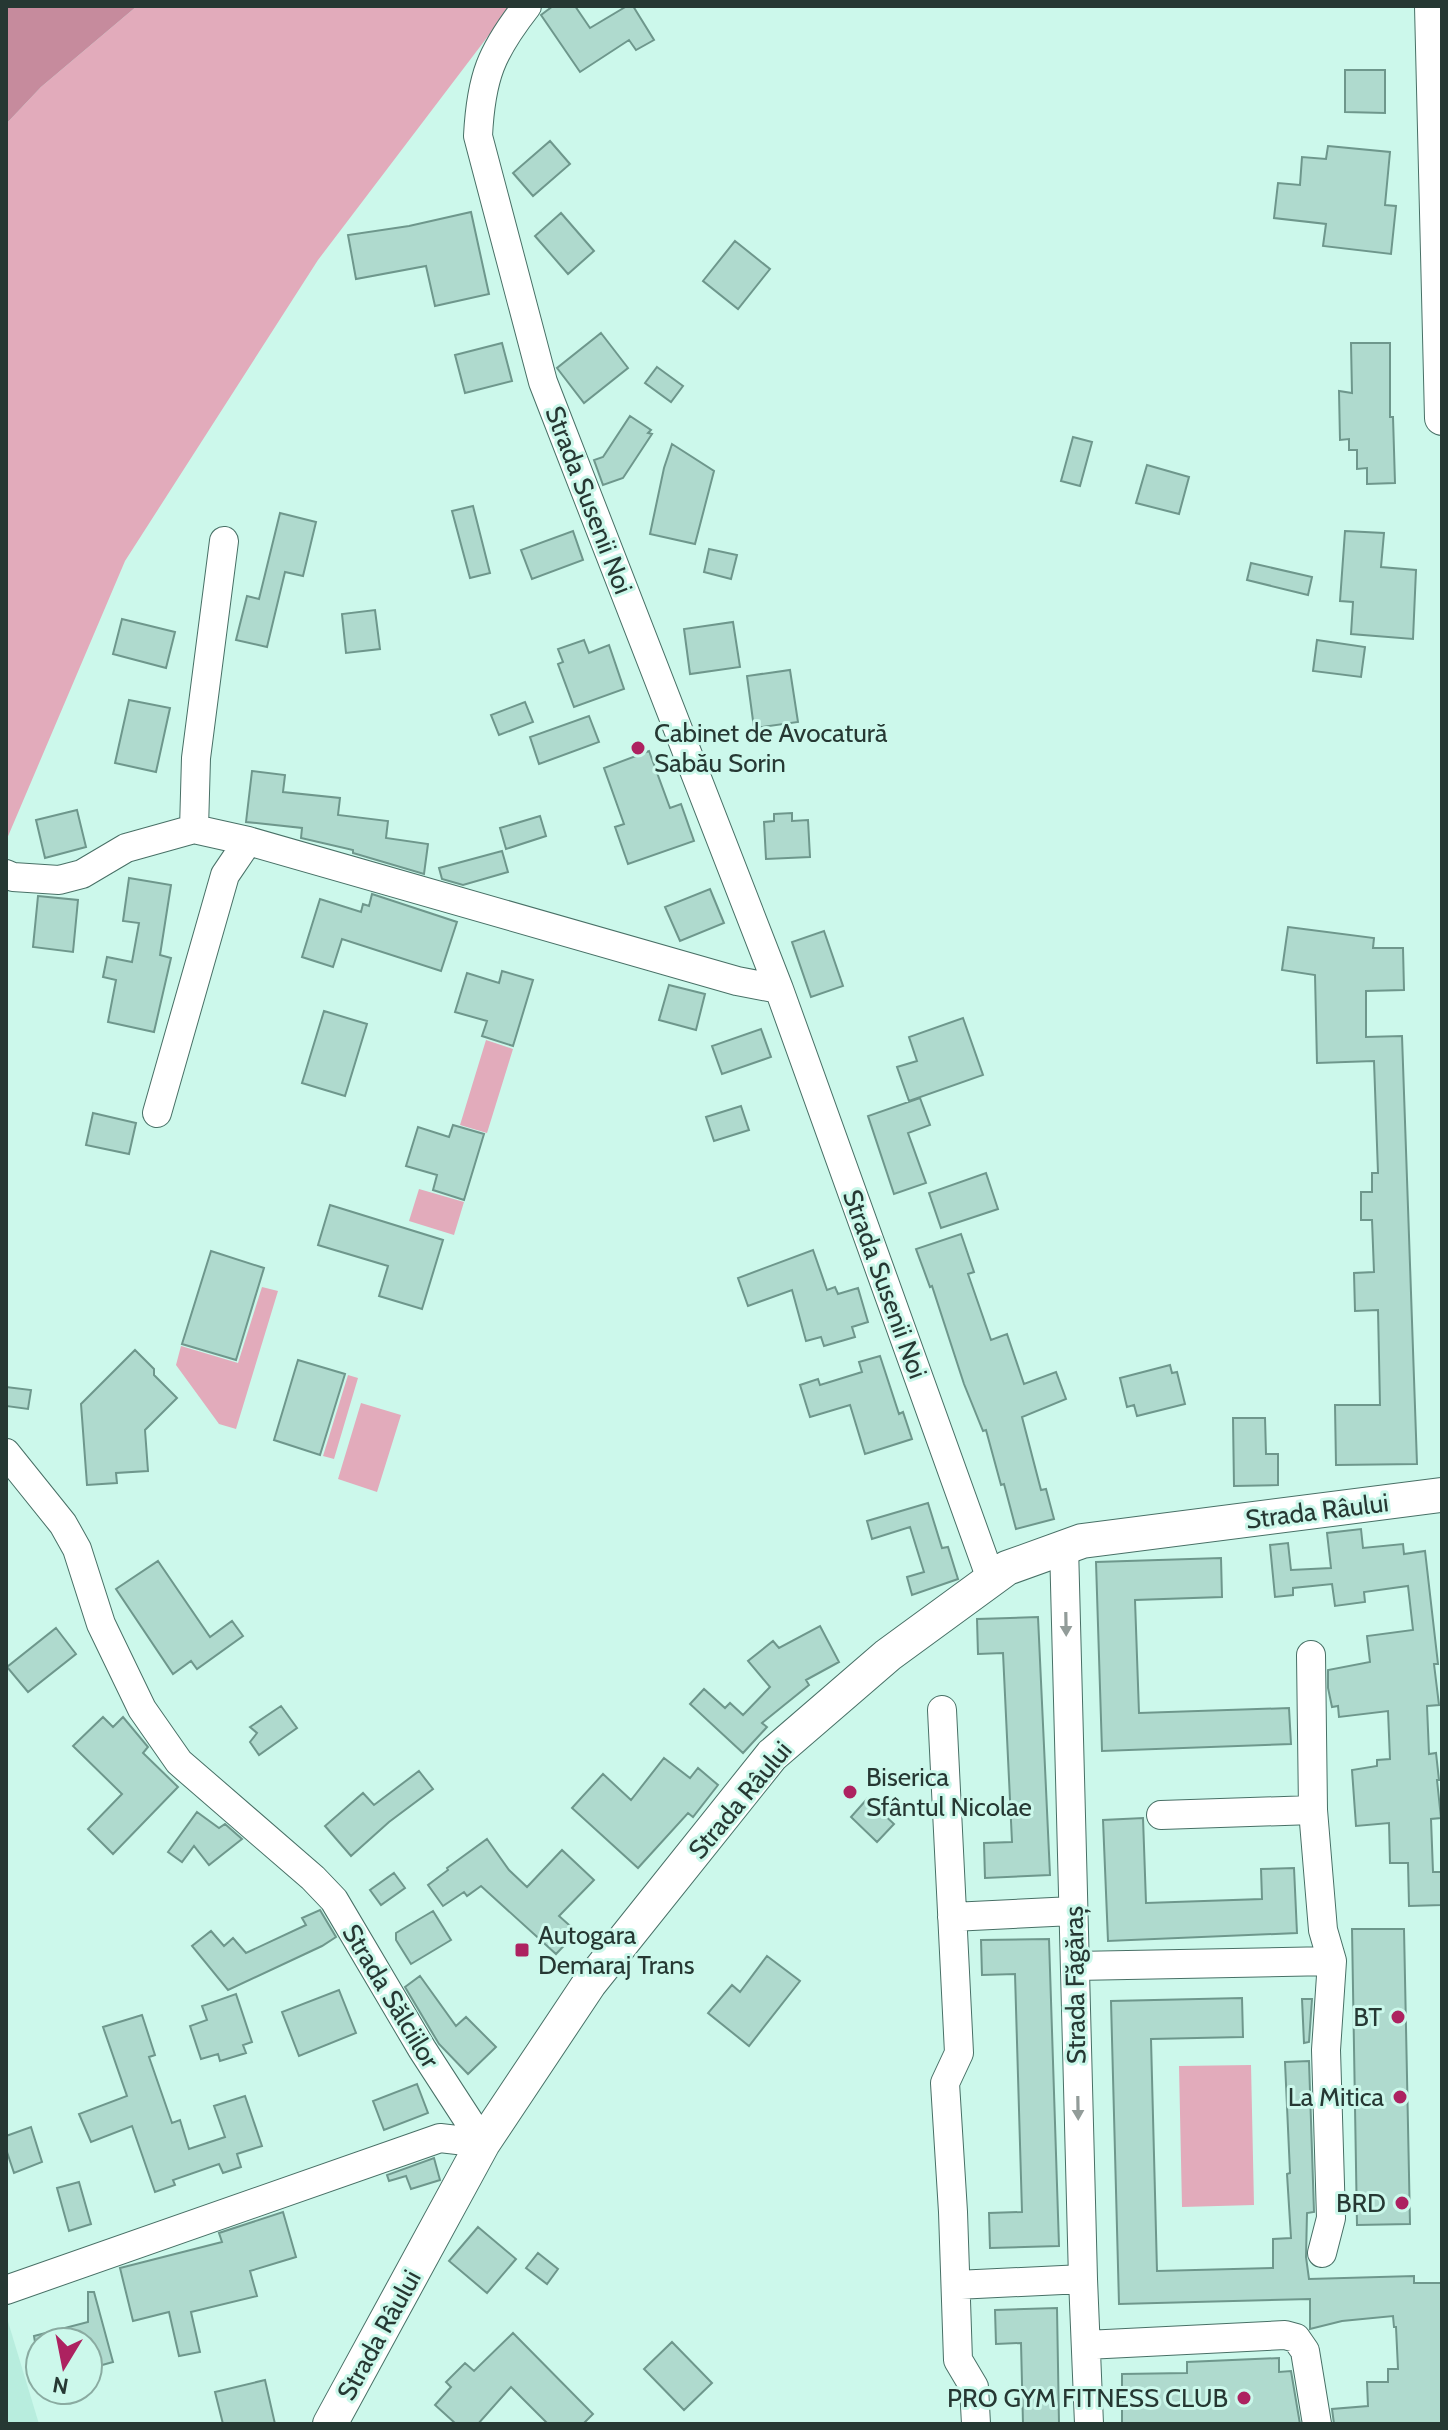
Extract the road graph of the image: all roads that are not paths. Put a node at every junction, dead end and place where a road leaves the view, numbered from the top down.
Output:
1 (527, 6) edge
2 (1432, 6) edge
3 (1442, 418) edge
4 (224, 541) dead end
5 (194, 829) junction
6 (248, 841) junction
7 (6, 874) edge
8 (779, 989) junction
9 (157, 1113) dead end
10 (6, 1453) edge
11 (1442, 1495) edge
12 (1064, 1546) junction
13 (991, 1579) junction
14 (1311, 1655) dead end
15 (942, 1710) dead end
16 (1313, 1810) junction
17 (1161, 1815) dead end
18 (1073, 1911) junction
19 (952, 1917) junction
20 (1332, 1961) junction
21 (1075, 1966) junction
22 (483, 2143) junction
23 (1322, 2253) dead end
24 (1083, 2279) junction
25 (956, 2285) junction
26 (6, 2290) edge
27 (1086, 2345) junction
28 (330, 2424) edge
29 (976, 2424) edge
30 (1089, 2424) edge
31 (1317, 2424) edge

1 - 8 street, Strada Susenii Noi
2 - 3 main road
4 - 5 street
5 - 6 street
5 - 7 street
6 - 8 street
6 - 9 street
8 - 13 street, Strada Susenii Noi
10 - 22 street, Strada Sălciilor
11 - 12 main road, Strada Râului
12 - 13 main road, Strada Râului
12 -> 18 street, Strada Făgăraș
13 - 22 main road, Strada Râului
14 - 16 street
15 - 19 street
16 - 17 street
16 - 20 street
18 - 19 street
18 - 21 street, Strada Făgăraș
19 - 25 street
20 - 21 street
20 - 23 street
21 -> 24 street, Strada Făgăraș
22 - 26 street
22 - 28 main road, Strada Râului
24 - 25 street
24 - 27 street, Strada Făgăraș
25 - 29 street
27 - 30 street, Strada Făgăraș
27 - 31 street

